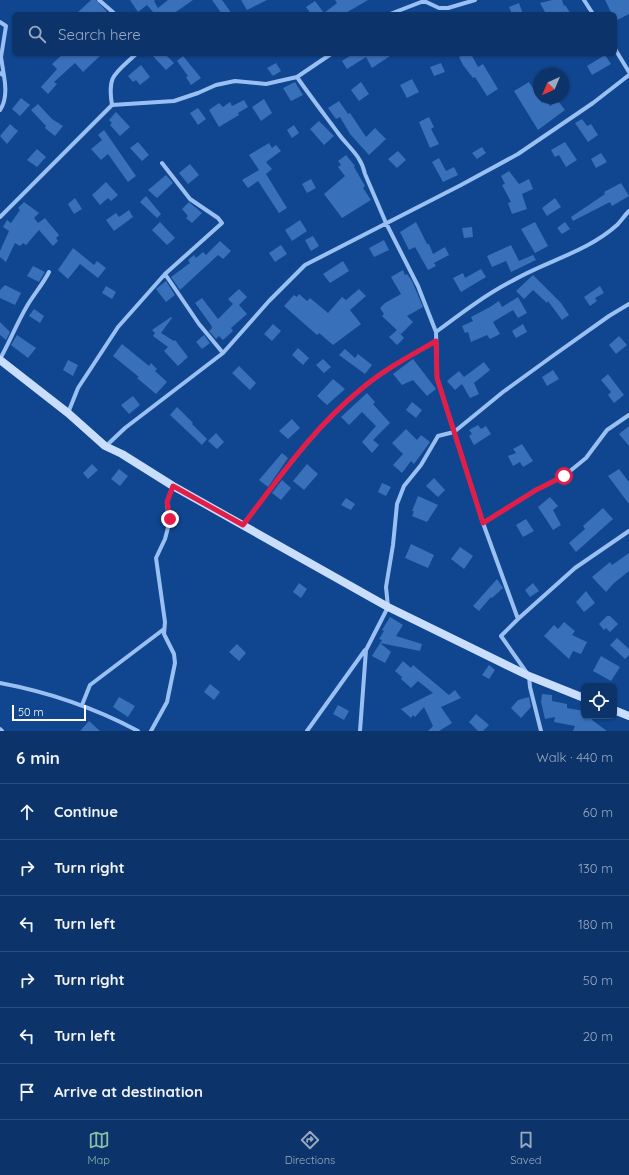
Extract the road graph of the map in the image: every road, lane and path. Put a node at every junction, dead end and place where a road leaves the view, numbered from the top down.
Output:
1 (99, 0) edge
2 (424, 0) edge
3 (476, 0) edge
4 (584, 0) edge
5 (113, 12) edge
6 (395, 12) edge
7 (592, 12) edge
8 (0, 22) edge
9 (617, 52) edge
10 (134, 56) edge
11 (328, 56) edge
12 (629, 72) edge
13 (2, 74) edge
14 (629, 75) edge
15 (297, 77) junction
16 (112, 105) junction
17 (0, 110) edge
18 (162, 163) dead end
19 (629, 211) edge
20 (0, 217) edge
21 (386, 223) junction
22 (49, 272) dead end
23 (165, 274) junction
24 (629, 304) edge
25 (436, 332) junction
26 (436, 341) junction
27 (223, 353) junction
28 (0, 359) edge
29 (68, 413) junction
30 (629, 415) edge
31 (454, 432) junction
32 (105, 446) junction
33 (173, 486) junction
34 (483, 523) junction
35 (243, 525) junction
36 (629, 531) edge
37 (388, 607) junction
38 (518, 619) junction
39 (164, 629) junction
40 (366, 650) junction
41 (529, 676) junction
42 (0, 683) edge
43 (581, 697) edge
44 (82, 705) junction
45 (617, 711) edge
46 (629, 716) edge
47 (138, 731) edge
48 (152, 731) edge
49 (307, 731) edge
50 (360, 731) edge
51 (541, 731) edge

1 - 5 street
2 - 3 street
2 - 6 street
4 - 7 street
8 - 13 street
9 - 12 street
10 - 16 street
11 - 15 street
13 - 17 street
14 - 21 street
15 - 16 street
15 - 21 street
16 - 20 street
18 - 23 street
19 - 25 street
21 - 25 street
21 - 27 street
22 - 28 street
23 - 27 street
23 - 29 street
24 - 31 street
25 - 26 street
26 - 31 street
26 - 35 street
27 - 32 street
28 - 29 street
29 - 32 street
30 - 34 street
31 - 34 street
31 - 37 street
32 - 33 street
33 - 35 street
33 - 39 street
34 - 38 street
35 - 37 street
36 - 38 street
37 - 40 street
37 - 41 street
38 - 41 street
39 - 44 street
39 - 48 street
40 - 49 street
40 - 50 street
41 - 43 street
41 - 51 street
42 - 44 street
44 - 47 street
45 - 46 street

